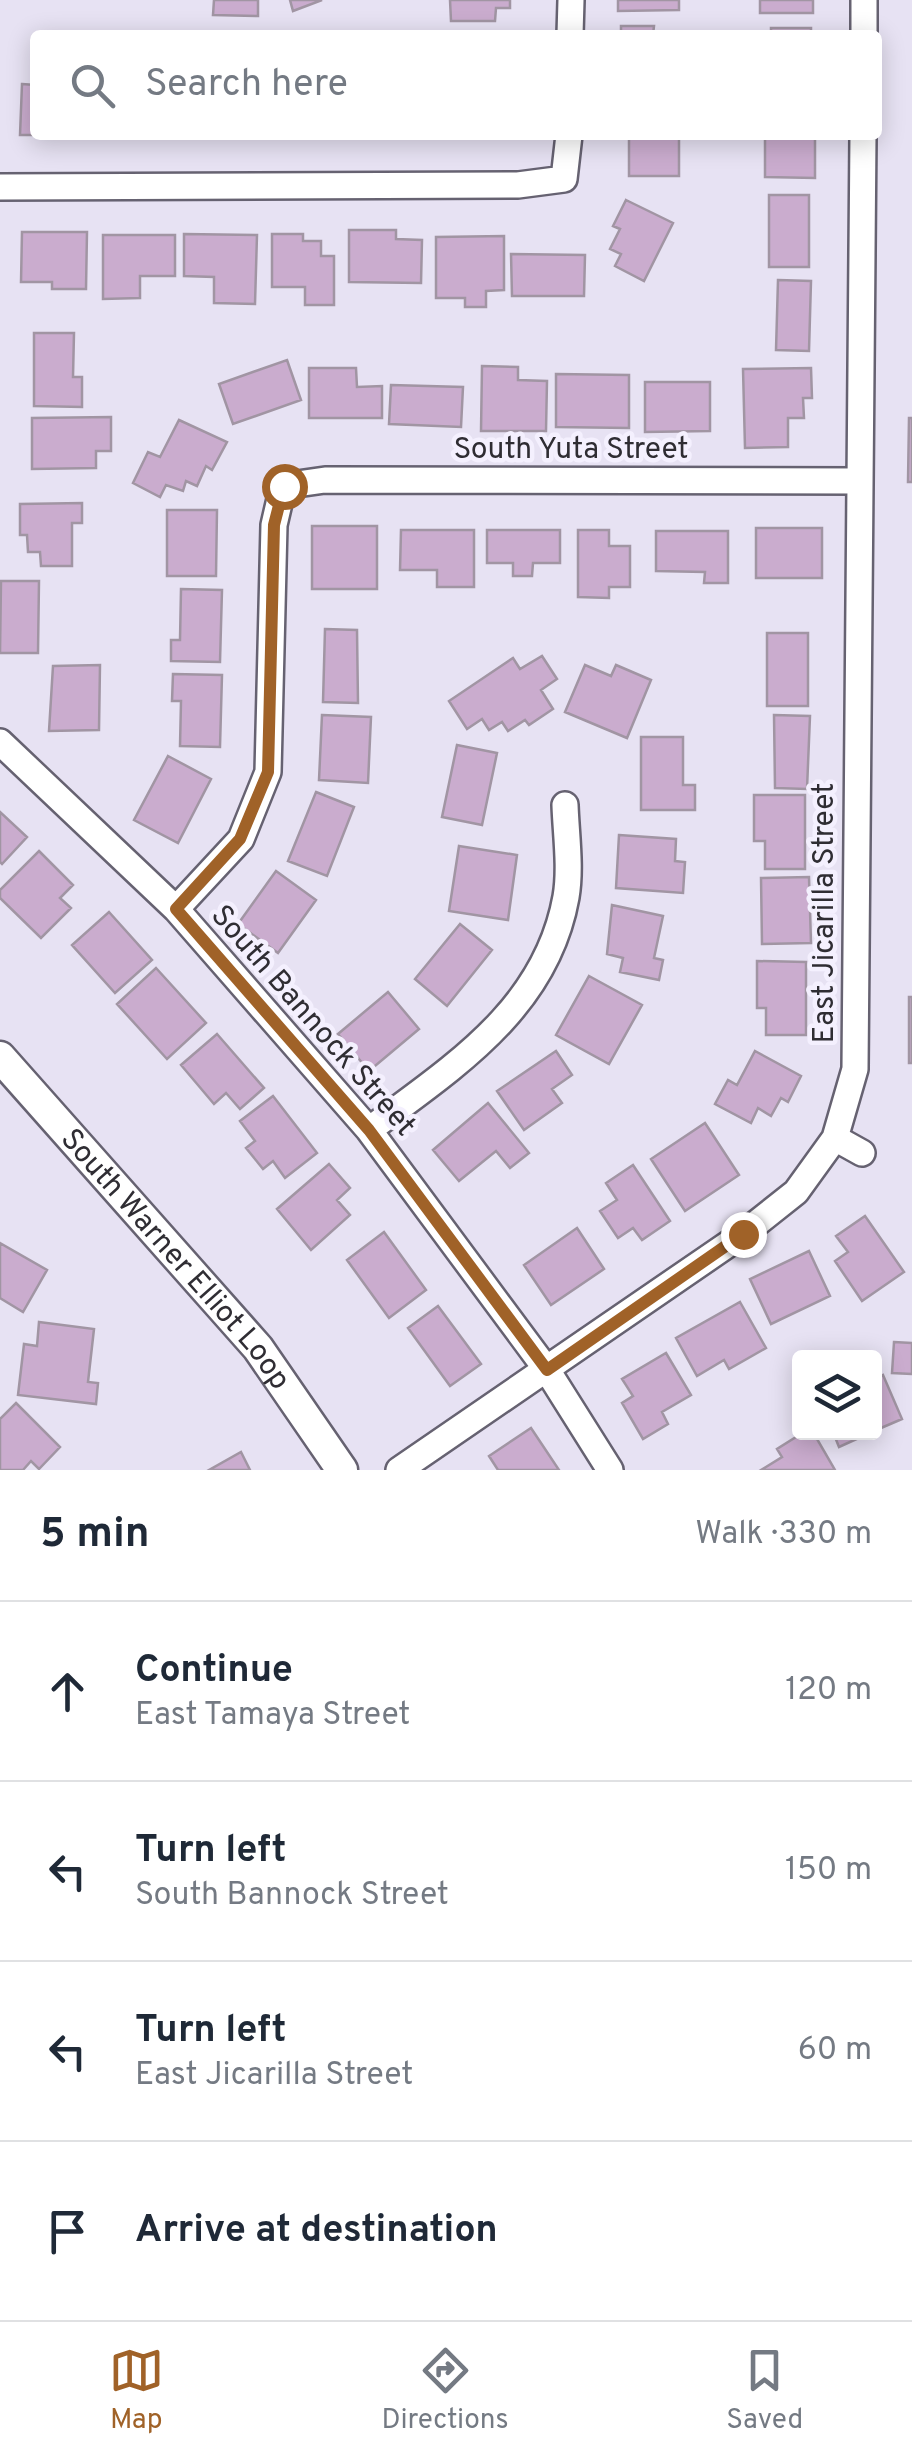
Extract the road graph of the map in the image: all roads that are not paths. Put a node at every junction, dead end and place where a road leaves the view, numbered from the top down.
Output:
1 (570, 0) edge
2 (864, 0) edge
3 (570, 30) edge
4 (864, 30) edge
5 (569, 140) edge
6 (863, 140) edge
7 (0, 187) edge
8 (859, 481) junction
9 (0, 742) edge
10 (565, 805) dead end
11 (176, 909) junction
12 (0, 1057) edge
13 (369, 1130) junction
14 (834, 1138) junction
15 (862, 1152) dead end
16 (547, 1370) junction
17 (342, 1470) edge
18 (398, 1470) edge
19 (610, 1470) edge

1 - 3 street
2 - 4 street
5 - 7 street
6 - 8 street, East Jicarilla Street
8 - 11 street, South Yuta Street
8 - 14 street, East Jicarilla Street
9 - 11 street, South Bannock Street
10 - 13 street
11 - 13 street, South Bannock Street
12 - 17 main road, South Warner Elliot Loop
13 - 16 street, South Bannock Street
14 - 15 street
14 - 16 street, East Jicarilla Street
16 - 18 street, East Jicarilla Street
16 - 19 street, South Bannock Street

